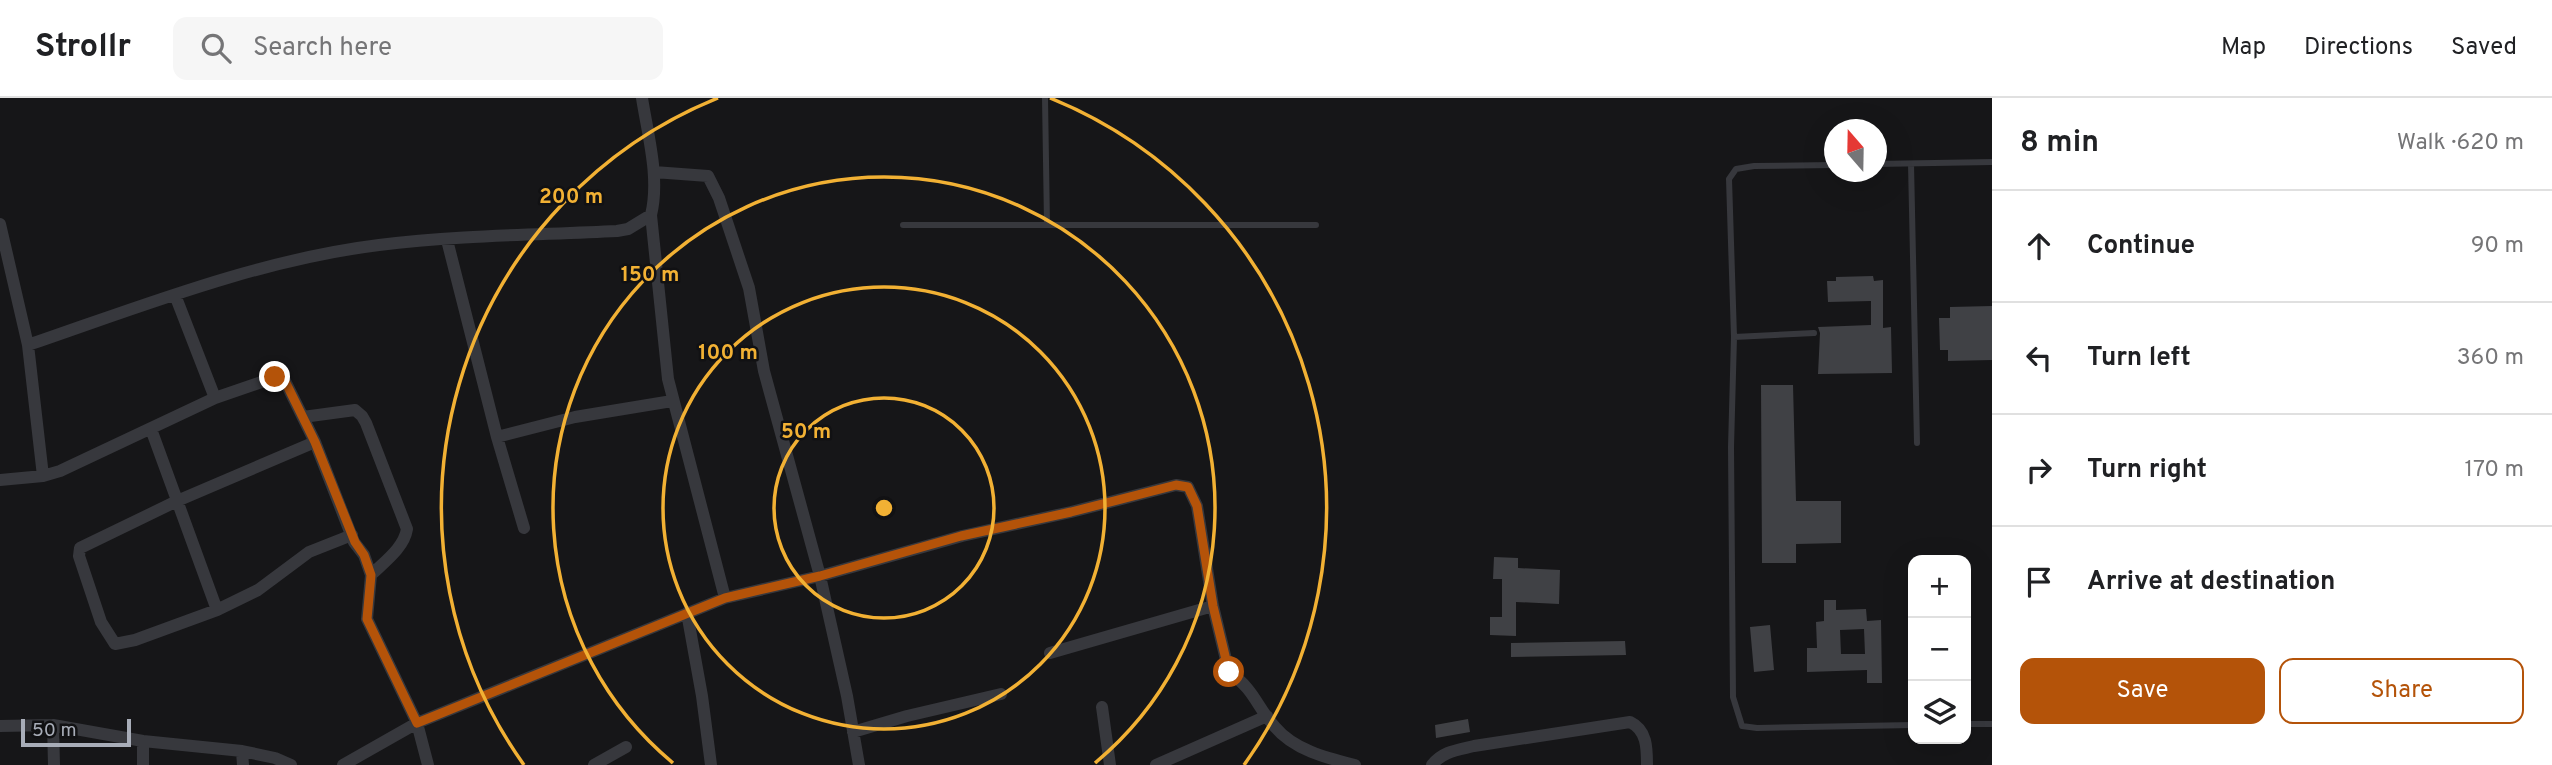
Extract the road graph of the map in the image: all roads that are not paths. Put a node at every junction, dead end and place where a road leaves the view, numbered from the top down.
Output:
1 (642, 98) edge
2 (1045, 98) edge
3 (1992, 162) edge
4 (1887, 164) edge
5 (1911, 164) junction
6 (1824, 165) edge
7 (654, 172) junction
8 (651, 215) junction
9 (0, 224) edge
10 (1048, 224) junction
11 (903, 225) dead end
12 (1316, 225) dead end
13 (447, 240) junction
14 (175, 295) junction
15 (1814, 333) dead end
16 (1734, 337) junction
17 (28, 345) junction
18 (215, 398) junction
19 (672, 401) junction
20 (303, 417) junction
21 (151, 429) junction
22 (497, 437) junction
23 (315, 442) junction
24 (1917, 443) dead end
25 (43, 475) junction
26 (0, 480) edge
27 (177, 501) junction
28 (524, 528) dead end
29 (352, 535) junction
30 (371, 575) junction
31 (820, 576) junction
32 (725, 598) junction
33 (1213, 606) junction
34 (217, 610) junction
35 (687, 613) junction
36 (1049, 653) dead end
37 (1002, 694) dead end
38 (1102, 707) dead end
39 (1267, 716) junction
40 (417, 723) junction
41 (1971, 724) edge
42 (1992, 724) edge
43 (53, 725) junction
44 (1908, 725) edge
45 (0, 726) edge
46 (853, 732) junction
47 (143, 741) junction
48 (626, 747) dead end
49 (242, 751) junction
50 (363, 755) junction
51 (54, 765) edge
52 (143, 765) edge
53 (243, 765) edge
54 (291, 765) edge
55 (343, 765) edge
56 (353, 765) edge
57 (429, 765) edge
58 (594, 765) edge
59 (711, 765) edge
60 (859, 765) edge
61 (1110, 765) edge
62 (1156, 765) edge
63 (1355, 765) edge
64 (1432, 765) edge
65 (1647, 765) edge

1 - 7 street
2 - 10 lane
3 - 5 lane
4 - 5 lane
5 - 24 lane
6 - 16 lane
7 - 8 street
7 - 31 street
8 - 13 street
8 - 19 street
9 - 17 street
10 - 11 lane
10 - 12 lane
13 - 14 street
13 - 22 street
14 - 17 street
14 - 18 street
15 - 16 lane
16 - 44 lane
17 - 25 street
18 - 20 street
18 - 21 street
19 - 22 street
19 - 32 street
20 - 23 street
20 - 30 street
21 - 25 street
21 - 27 street
22 - 28 street
23 - 27 street
23 - 29 street
25 - 26 street
27 - 34 street
27 - 34 street
29 - 30 street
29 - 34 street
30 - 40 street
31 - 32 street
31 - 33 street
31 - 46 street
32 - 35 street
33 - 36 street
33 - 39 street
35 - 40 street
35 - 59 street
37 - 46 street
38 - 61 street
39 - 62 street
39 - 63 street
40 - 50 street
40 - 57 street
41 - 42 lane
43 - 45 street
43 - 47 street
43 - 51 street
46 - 60 street
47 - 49 street
47 - 52 street
48 - 58 street
49 - 53 street
49 - 54 street
50 - 55 street
50 - 56 street
64 - 65 street

